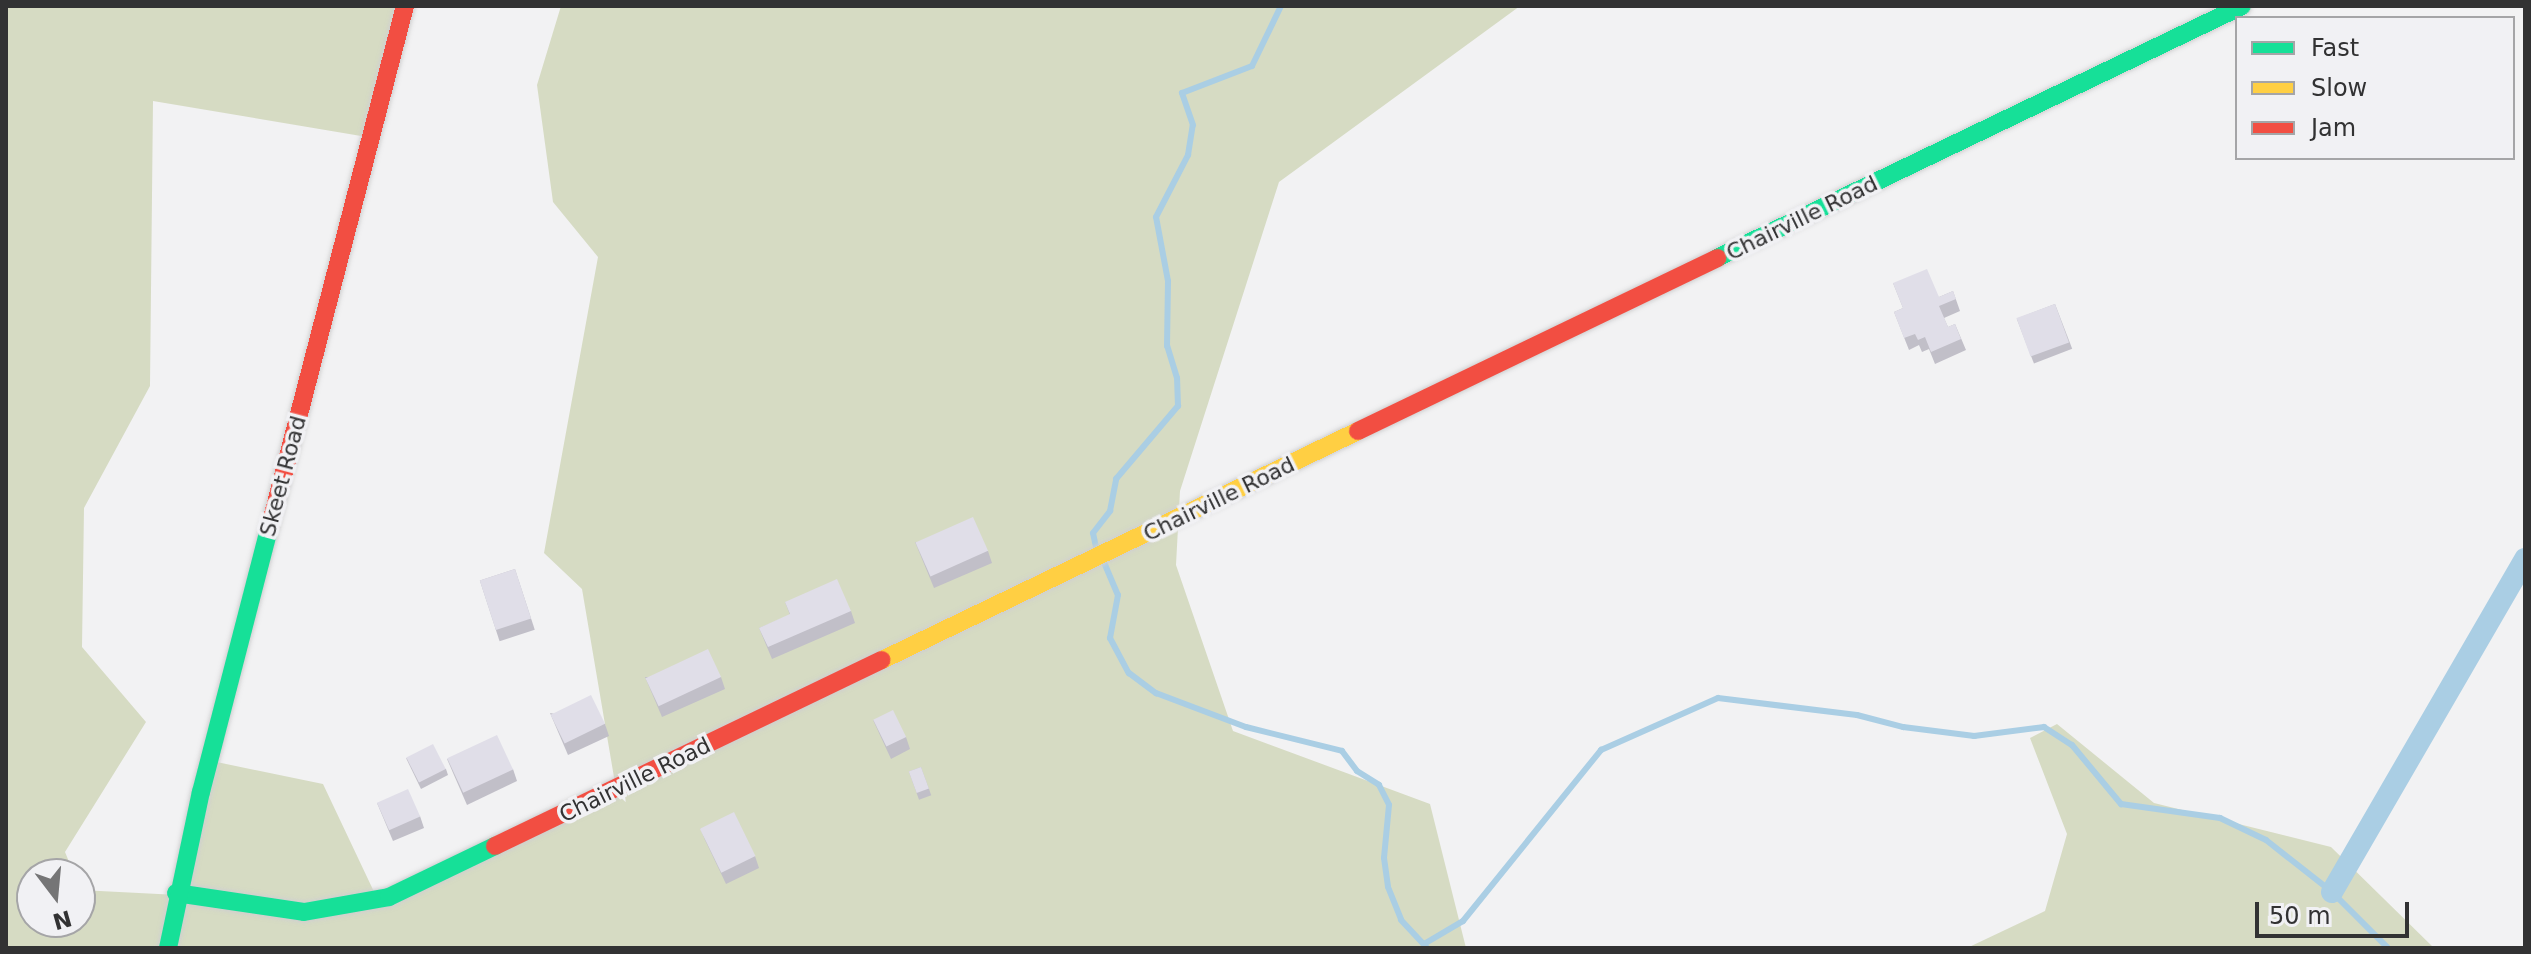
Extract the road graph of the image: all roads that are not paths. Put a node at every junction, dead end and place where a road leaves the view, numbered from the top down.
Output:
1 (405, 6) edge
2 (2242, 6) edge
3 (176, 893) junction
4 (168, 948) edge

1 - 3 street, Skeet Road
2 - 3 street, Chairville Road
3 - 4 street, Skeet Road

